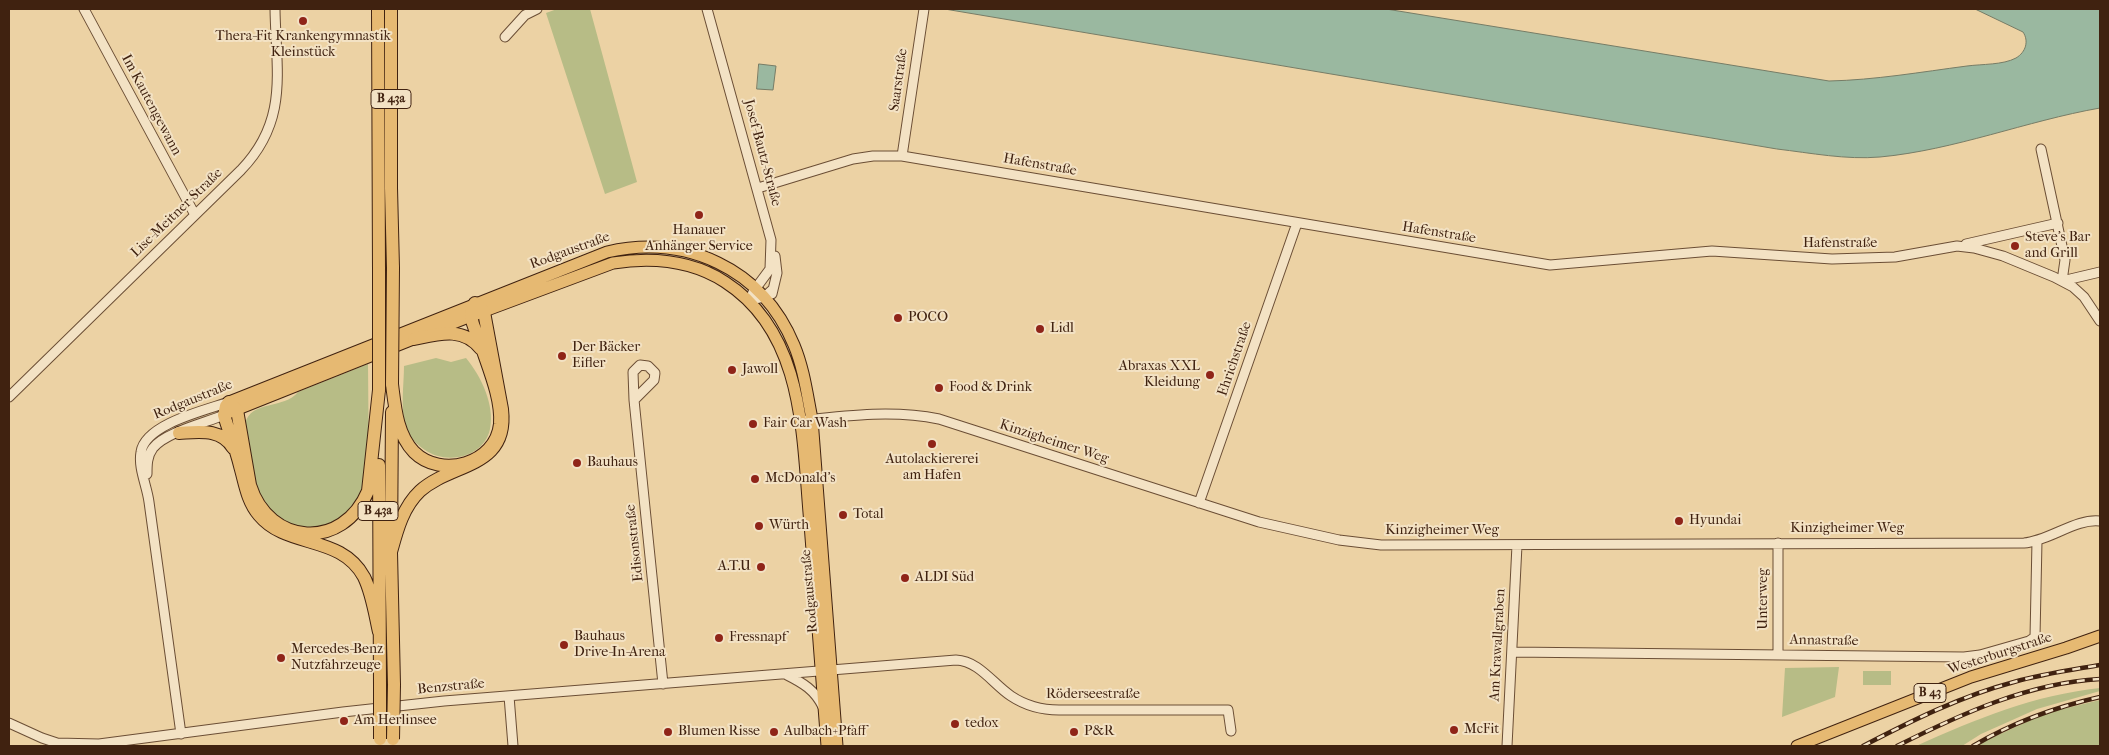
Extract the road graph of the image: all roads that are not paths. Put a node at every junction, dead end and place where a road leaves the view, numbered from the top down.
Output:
1 (84, 9) edge
2 (275, 9) edge
3 (378, 9) edge
4 (391, 9) edge
5 (537, 9) edge
6 (707, 9) edge
7 (924, 9) edge
8 (505, 37) dead end
9 (2040, 149) dead end
10 (902, 156) junction
11 (758, 188) junction
12 (195, 215) junction
13 (1297, 223) junction
14 (2058, 224) junction
15 (772, 243) junction
16 (1957, 246) junction
17 (2100, 272) edge
18 (2062, 281) junction
19 (773, 289) junction
20 (759, 293) junction
21 (750, 300) junction
22 (479, 307) junction
23 (774, 309) junction
24 (471, 316) junction
25 (2100, 321) edge
26 (414, 339) junction
27 (483, 352) junction
28 (392, 384) junction
29 (379, 390) junction
30 (9, 396) edge
31 (634, 400) dead end
32 (233, 406) junction
33 (224, 415) junction
34 (812, 419) junction
35 (800, 421) junction
36 (179, 433) junction
37 (237, 456) junction
38 (147, 490) junction
39 (1199, 503) junction
40 (2099, 519) edge
41 (2038, 541) junction
42 (1778, 544) junction
43 (1517, 546) junction
44 (390, 552) junction
45 (2100, 629) edge
46 (379, 632) junction
47 (2100, 636) edge
48 (2084, 642) junction
49 (1512, 652) junction
50 (1778, 654) junction
51 (827, 671) junction
52 (786, 674) junction
53 (663, 684) junction
54 (509, 696) junction
55 (824, 709) junction
56 (9, 723) edge
57 (1231, 731) dead end
58 (181, 734) junction
59 (386, 743) edge
60 (513, 746) edge
61 (827, 746) edge
62 (837, 746) edge
63 (1507, 746) edge
64 (1797, 746) edge

1 - 12 street, Im Kautengewann
2 - 12 street, Lise-Meitner-Straße
3 - 29 highway, B 43a, bridge
4 - 28 highway, B 43a, bridge
5 - 8 street
6 - 11 street, Josef-Bautz-Straße
7 - 10 street, Saarstraße
9 - 14 street
10 - 11 street, Hafenstraße
10 - 13 street, Hafenstraße
11 - 15 street, Josef-Bautz-Straße
12 - 30 street, Lise-Meitner-Straße
13 - 16 street, Hafenstraße
13 - 39 street, Ehrichstraße
14 - 16 street
14 - 18 street
15 - 19 street
15 - 20 street, Josef-Bautz-Straße
16 - 18 street, Hafenstraße
17 - 18 street
18 - 25 street, Hafenstraße
19 - 20 street
19 - 23 street
20 - 21 street, Josef-Bautz-Straße
20 - 22 main road, Rodgaustraße
20 - 23 main road, Rodgaustraße
21 - 22 main road, Rodgaustraße
21 - 35 main road, Rodgaustraße
22 - 24 highway
22 - 32 main road, Rodgaustraße
22 - 44 highway
23 - 34 main road, Rodgaustraße
24 - 26 main road, Rodgaustraße
24 - 27 highway
26 - 27 highway
26 - 32 main road, Rodgaustraße
27 - 28 highway
28 - 44 highway, B 43a
29 - 32 highway
29 - 46 highway, B 43a
31 - 53 street, Edisonstraße
32 - 33 highway
32 - 38 street, Rodgaustraße
33 - 36 street, Rodgaustraße
33 - 37 highway
34 - 35 street, Kinzigheimer Weg
34 - 39 street, Kinzigheimer Weg
34 - 51 main road, Rodgaustraße
35 - 51 main road, Rodgaustraße
36 - 37 highway
36 - 38 street, Rodgaustraße
37 - 46 highway
38 - 58 street, Rodgaustraße
39 - 43 street, Kinzigheimer Weg
40 - 41 street, Kinzigheimer Weg
41 - 42 street, Kinzigheimer Weg
41 - 50 street, Annastraße
42 - 43 street, Kinzigheimer Weg
42 - 50 street, Unterweg
43 - 49 street, Am Krawallgraben
44 - 59 highway, B 43a, bridge
45 - 48 street
46 - 59 highway, B 43a, bridge
47 - 48 main road, Westerburgstraße / B 43
48 - 64 main road, Westerburgstraße / B 43
49 - 50 street, Annastraße
49 - 63 street, Am Krawallgraben
51 - 52 street, Benzstraße
51 - 55 main road, Rodgaustraße
51 - 57 street, Röderseestraße
51 - 62 main road, Rodgaustraße
52 - 53 street, Benzstraße
52 - 55 street
53 - 54 street, Benzstraße
54 - 58 street, Benzstraße
54 - 60 street
55 - 61 main road, Rodgaustraße
56 - 58 street, Benzstraße

